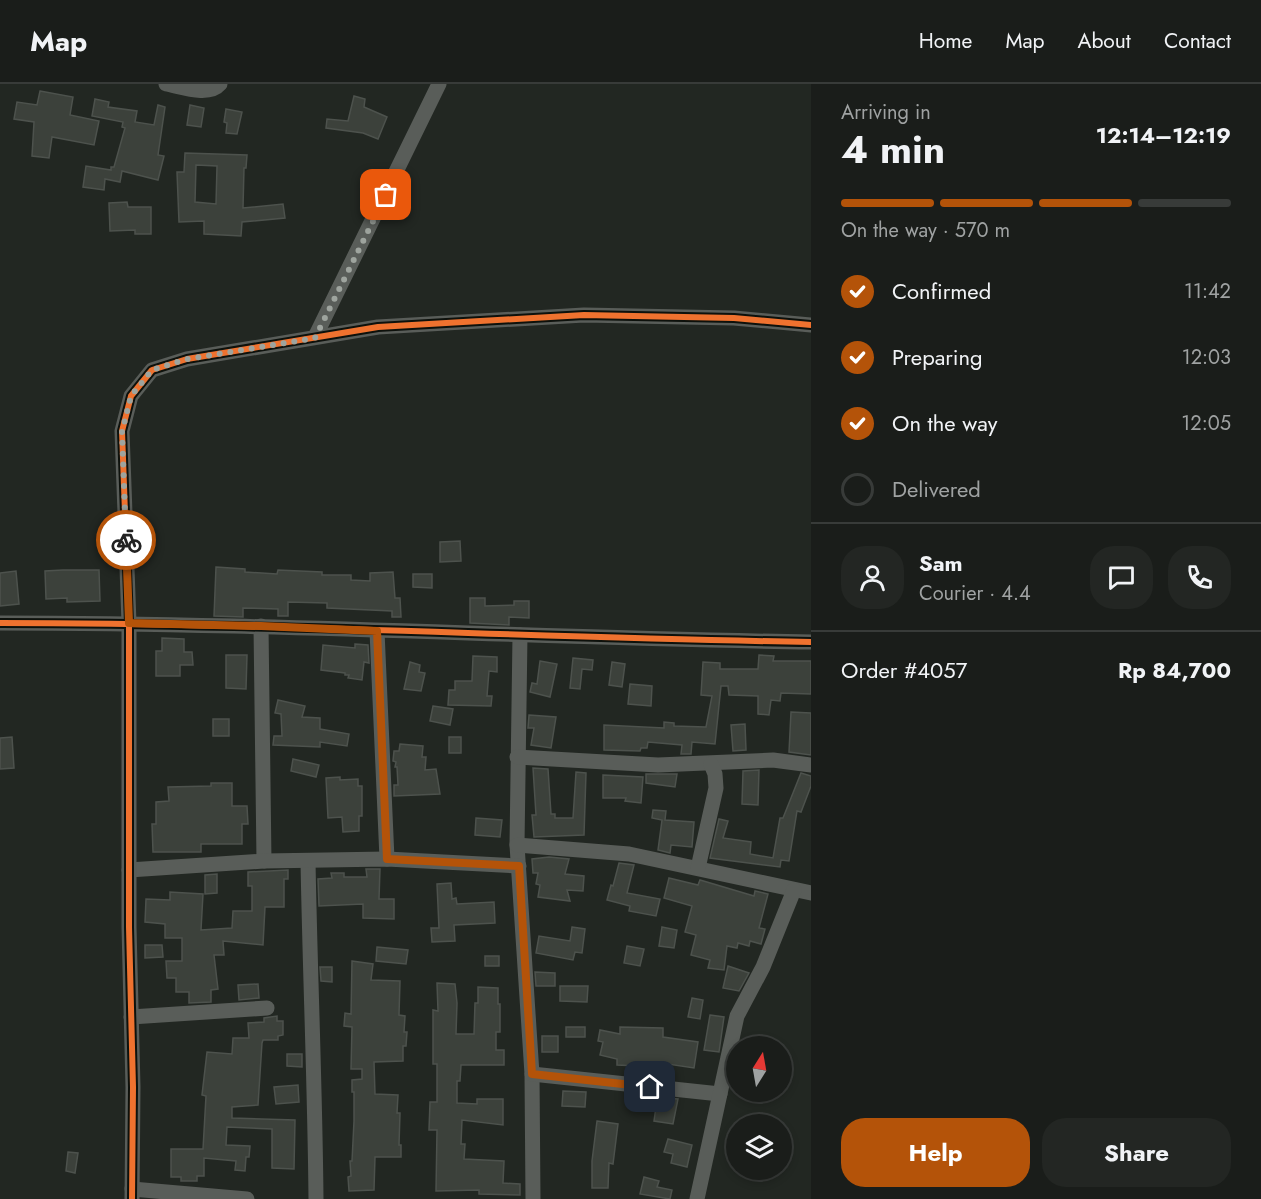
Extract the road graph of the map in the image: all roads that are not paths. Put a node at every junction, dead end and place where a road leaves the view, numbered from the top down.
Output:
1 (166, 84) edge
2 (220, 84) edge
3 (439, 84) edge
4 (811, 325) edge
5 (315, 338) junction
6 (0, 623) edge
7 (129, 623) junction
8 (261, 626) junction
9 (377, 631) junction
10 (520, 635) junction
11 (811, 642) edge
12 (517, 757) junction
13 (711, 764) junction
14 (811, 765) edge
15 (518, 845) junction
16 (387, 859) junction
17 (264, 861) junction
18 (309, 861) junction
19 (519, 866) junction
20 (698, 868) junction
21 (129, 870) junction
22 (794, 890) junction
23 (811, 893) edge
24 (267, 1008) dead end
25 (131, 1017) junction
26 (532, 1074) junction
27 (720, 1094) junction
28 (132, 1194) edge
29 (246, 1199) edge
30 (316, 1199) edge
31 (533, 1199) edge
32 (697, 1199) edge

1 - 2 street
3 - 5 street
4 - 5 street
5 - 7 street
6 - 7 street
7 - 8 street
7 - 21 street
8 - 9 street
8 - 17 street
9 - 10 street
9 - 16 street
10 - 11 street
10 - 12 street
12 - 13 street
12 - 15 street
13 - 14 street
13 - 20 street
15 - 19 street
15 - 20 street
16 - 18 street
16 - 19 street
17 - 18 street
17 - 21 street
18 - 30 street
19 - 26 street
20 - 22 street
21 - 25 street
22 - 23 street
22 - 27 street
24 - 25 street
25 - 28 street
26 - 27 street
26 - 31 street
27 - 32 street
28 - 29 street

